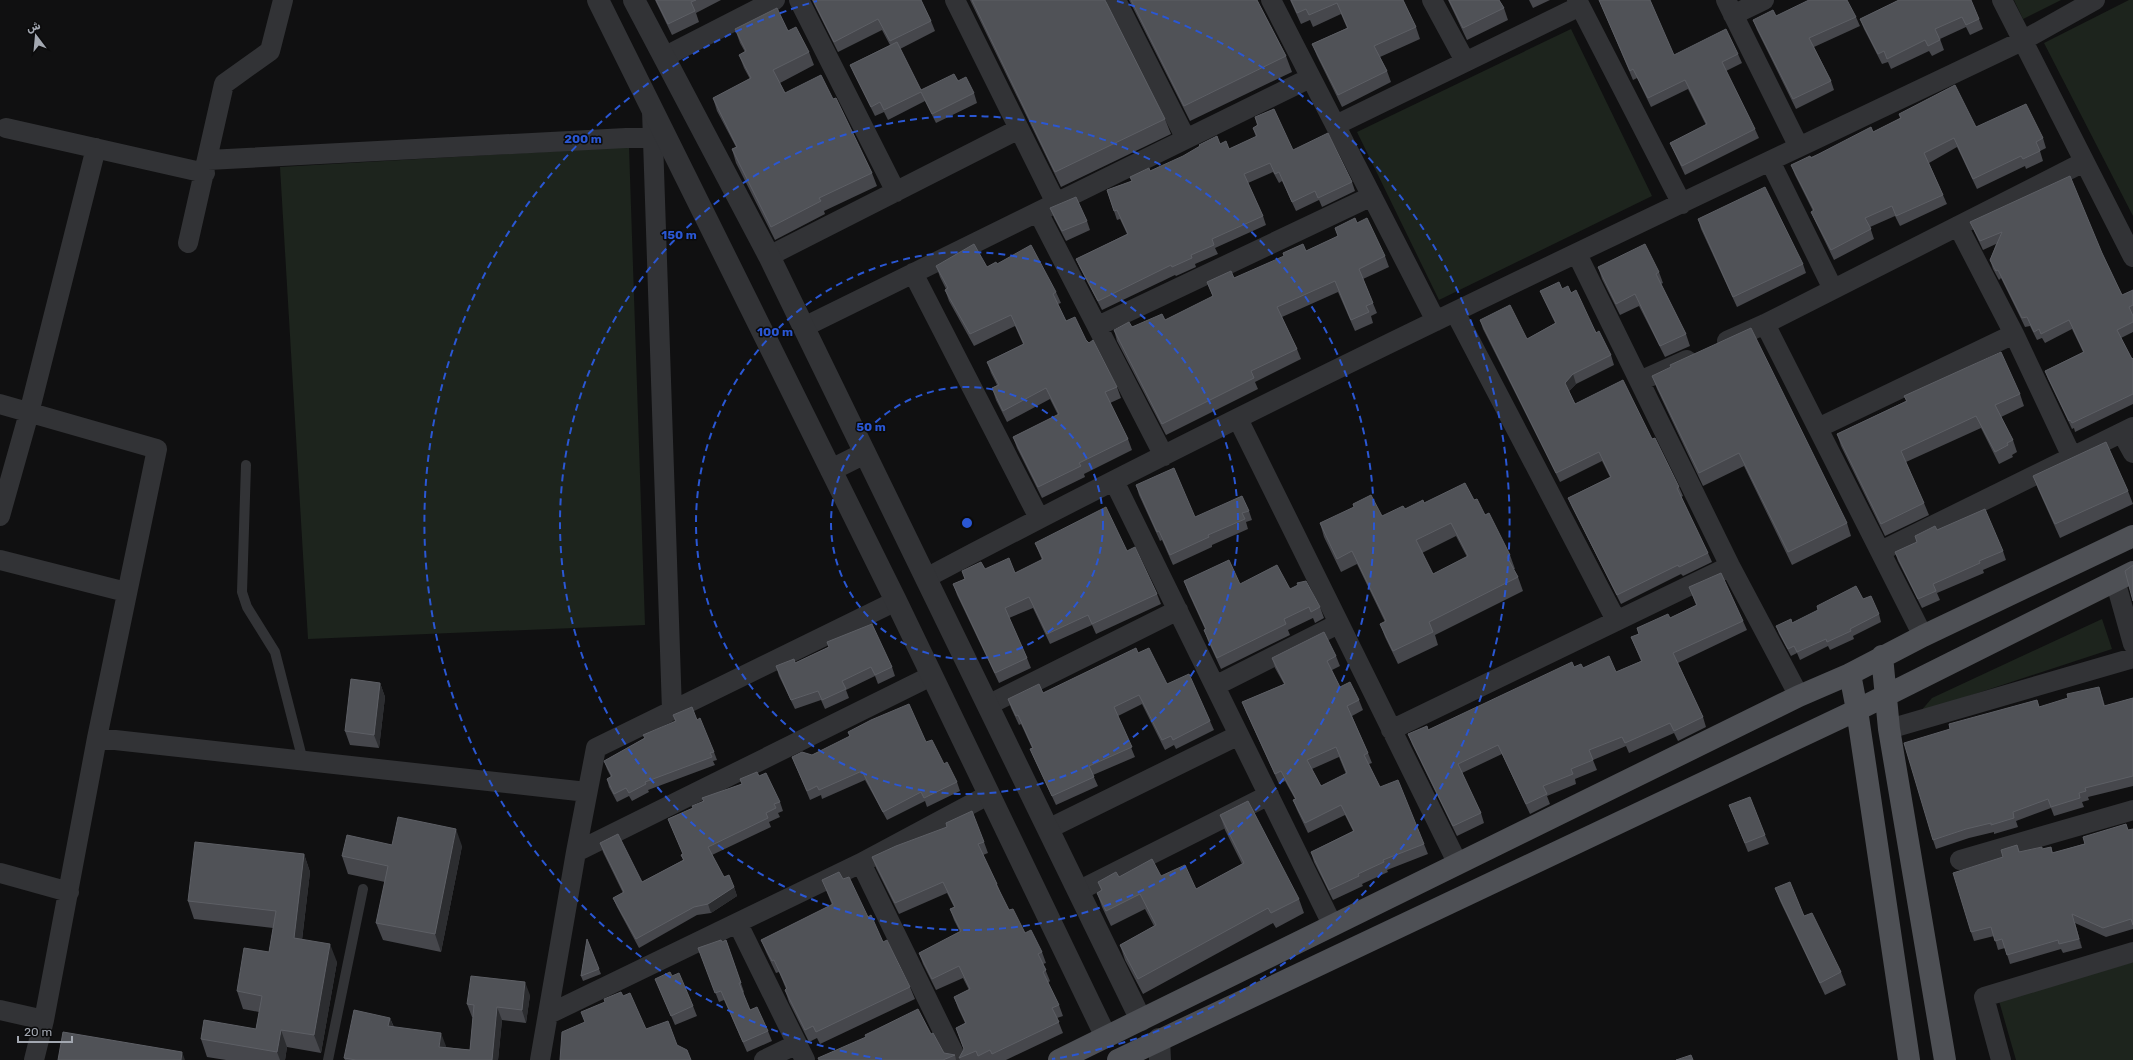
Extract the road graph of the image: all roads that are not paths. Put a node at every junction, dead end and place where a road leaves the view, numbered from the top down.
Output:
1 (283, 0) edge
2 (598, 0) edge
3 (634, 0) edge
4 (775, 0) edge
5 (798, 0) edge
6 (956, 0) edge
7 (1116, 0) edge
8 (1271, 0) edge
9 (1432, 0) edge
10 (1764, 0) edge
11 (2002, 0) edge
12 (2095, 0) edge
13 (1579, 3) edge
14 (1729, 8) edge
15 (2022, 41) junction
16 (664, 57) junction
17 (1465, 61) junction
18 (1310, 78) junction
19 (1336, 125) junction
20 (6, 128) dead end
21 (1019, 129) junction
22 (659, 136) junction
23 (1186, 139) junction
24 (1799, 147) junction
25 (96, 148) junction
26 (1770, 161) junction
27 (2084, 162) junction
28 (206, 166) junction
29 (896, 192) junction
30 (1372, 196) junction
31 (1056, 203) junction
32 (1682, 204) junction
33 (1038, 212) junction
34 (1958, 226) junction
35 (188, 243) dead end
36 (1577, 254) junction
37 (769, 256) junction
38 (2133, 257) edge
39 (913, 273) junction
40 (1833, 289) junction
41 (1455, 312) junction
42 (1436, 321) junction
43 (1765, 324) junction
44 (1098, 326) junction
45 (804, 327) junction
46 (2014, 334) junction
47 (1640, 381) junction
48 (0, 404) edge
49 (29, 413) junction
50 (1238, 419) junction
51 (1818, 428) junction
52 (2128, 430) edge
53 (865, 453) junction
54 (2133, 453) edge
55 (1164, 456) junction
56 (2072, 458) junction
57 (246, 465) dead end
58 (831, 470) junction
59 (1114, 481) junction
60 (0, 516) edge
61 (1039, 518) junction
62 (2133, 536) edge
63 (1881, 551) junction
64 (0, 560) edge
65 (1730, 566) junction
66 (2124, 576) edge
67 (926, 578) junction
68 (126, 592) junction
69 (896, 601) junction
70 (1178, 610) junction
71 (1616, 620) junction
72 (1338, 624) junction
73 (1923, 636) junction
74 (2133, 644) edge
75 (1882, 656) junction
76 (2133, 658) edge
77 (1850, 674) junction
78 (931, 676) junction
79 (1215, 686) junction
80 (1887, 694) junction
81 (1799, 696) junction
82 (988, 705) junction
83 (1857, 710) junction
84 (672, 711) junction
85 (1391, 730) junction
86 (1890, 730) junction
87 (1239, 735) junction
88 (96, 738) junction
89 (303, 761) junction
90 (1896, 771) junction
91 (1867, 779) junction
92 (587, 792) junction
93 (988, 795) junction
94 (1269, 795) junction
95 (2133, 810) edge
96 (1048, 829) junction
97 (576, 852) junction
98 (1960, 860) dead end
99 (861, 863) junction
100 (1458, 864) junction
101 (0, 873) edge
102 (363, 889) dead end
103 (1078, 891) junction
104 (69, 892) junction
105 (738, 924) junction
106 (1333, 926) junction
107 (2133, 952) edge
108 (0, 1010) edge
109 (549, 1014) junction
110 (44, 1020) junction
111 (1141, 1020) junction
112 (1106, 1037) junction
113 (1160, 1050) edge
114 (801, 1052) edge
115 (34, 1060) edge
116 (328, 1060) edge
117 (540, 1060) edge
118 (764, 1060) edge
119 (958, 1060) edge
120 (1059, 1060) edge
121 (1118, 1060) edge
122 (1909, 1060) edge
123 (1945, 1060) edge
124 (2002, 1060) edge

1 - 28 street
2 - 22 street
3 - 16 street
4 - 16 street
5 - 29 street
6 - 21 street
7 - 23 street
8 - 18 street
9 - 17 street
10 - 14 street
11 - 15 street
12 - 15 street
13 - 17 street
13 - 32 street
14 - 24 street
15 - 24 street
15 - 27 street
16 - 37 street
17 - 19 street
18 - 19 street
18 - 23 street
19 - 30 street
20 - 25 street
21 - 29 street
21 - 31 street
22 - 28 street
22 - 58 street
22 - 84 street
23 - 31 street
24 - 26 street
25 - 28 street
25 - 49 street
26 - 32 street
26 - 40 street
27 - 34 street
27 - 38 street
28 - 35 street
29 - 37 street
30 - 42 street
30 - 44 street
31 - 33 street
32 - 36 street
33 - 39 street
33 - 44 street
34 - 40 street
34 - 46 street
36 - 41 street
36 - 47 street
37 - 45 street
39 - 45 street
39 - 61 street
40 - 43 street
41 - 42 street
41 - 71 street
42 - 50 street
43 - 47 street
43 - 51 street
44 - 55 street
45 - 53 street
46 - 51 street
46 - 56 street
47 - 65 street
48 - 49 street
49 - 60 street
49 - 68 street
50 - 55 street
50 - 72 street
51 - 63 street
52 - 54 street
52 - 56 street
53 - 58 street
53 - 67 street
55 - 59 street
56 - 63 street
57 - 89 lane
58 - 69 street
59 - 61 street
59 - 70 street
61 - 67 street
62 - 73 main road
63 - 73 street
64 - 68 street
65 - 71 street
65 - 81 street
66 - 74 street
66 - 80 main road
67 - 82 street
68 - 88 street
69 - 78 street
69 - 84 street
70 - 79 street
70 - 82 street
71 - 85 street
72 - 79 street
72 - 85 street
73 - 75 main road
75 - 77 main road
75 - 80 main road
76 - 86 street
77 - 81 main road
77 - 83 main road
78 - 93 street
78 - 97 street
79 - 87 street
80 - 83 main road
80 - 86 main road
81 - 100 main road
82 - 96 street
83 - 91 main road
83 - 113 main road
84 - 92 street
85 - 100 street
86 - 90 main road
87 - 94 street
87 - 96 street
88 - 89 street
88 - 104 street
89 - 92 street
90 - 91 main road
90 - 123 main road
91 - 122 main road
92 - 97 street
93 - 99 street
93 - 112 street
94 - 103 street
94 - 106 street
95 - 98 street
96 - 103 street
97 - 109 street
99 - 105 street
99 - 119 street
100 - 106 main road
101 - 104 street
102 - 116 lane
103 - 111 street
104 - 110 street
105 - 109 street
105 - 114 street
106 - 111 main road
107 - 124 street
108 - 110 street
109 - 117 street
110 - 115 street
111 - 112 main road
112 - 120 main road
113 - 121 main road
114 - 118 street

